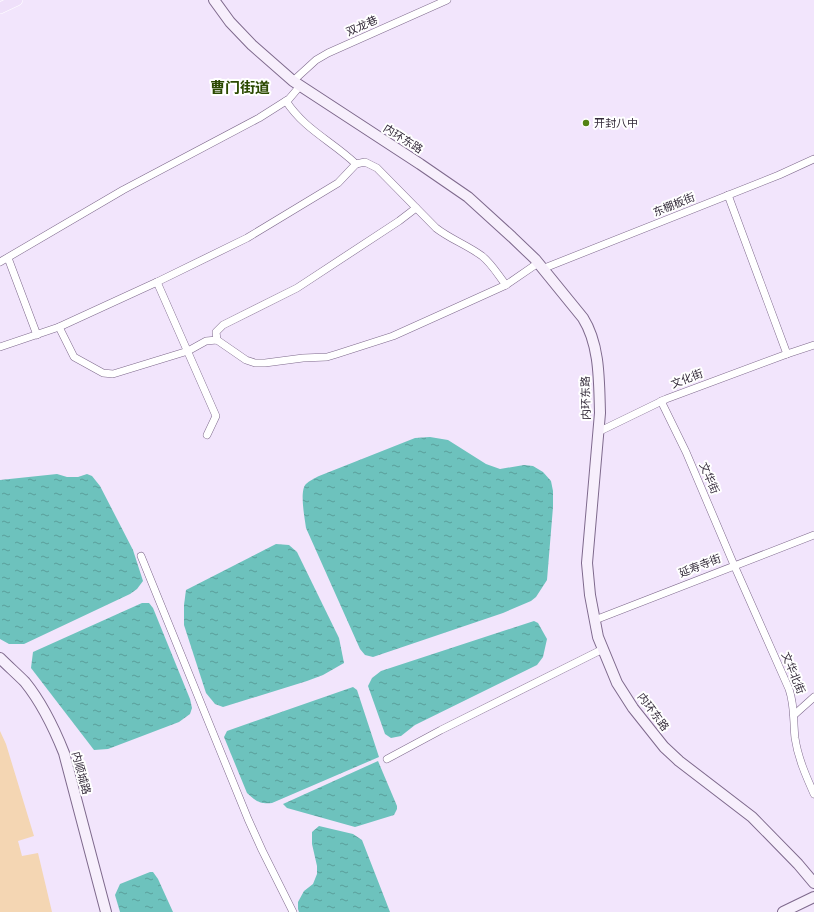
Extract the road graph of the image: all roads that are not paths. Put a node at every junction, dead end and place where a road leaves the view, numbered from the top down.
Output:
1 (17, 0) edge
2 (214, 0) edge
3 (447, 0) edge
4 (0, 8) edge
5 (296, 83) junction
6 (286, 101) junction
7 (814, 159) edge
8 (356, 164) junction
9 (728, 195) junction
10 (416, 208) junction
11 (8, 258) junction
12 (0, 262) edge
13 (540, 266) junction
14 (157, 282) junction
15 (506, 285) junction
16 (59, 327) junction
17 (37, 335) junction
18 (217, 340) junction
19 (814, 345) edge
20 (0, 347) edge
21 (188, 351) junction
22 (787, 354) junction
23 (661, 401) junction
24 (598, 432) junction
25 (207, 435) dead end
26 (814, 535) edge
27 (141, 556) dead end
28 (734, 565) junction
29 (595, 620) junction
30 (603, 649) junction
31 (0, 658) edge
32 (814, 697) edge
33 (794, 715) junction
34 (387, 759) dead end
35 (814, 794) edge
36 (814, 883) edge
37 (814, 898) edge
38 (814, 904) edge
39 (106, 912) edge
40 (293, 912) edge
41 (783, 912) edge
42 (798, 912) edge

1 - 4 main road
2 - 5 street, 内环东路
3 - 5 street, 双龙巷
5 - 6 street, 双龙巷
5 - 13 street, 内环东路
6 - 8 street
6 - 11 street, 双龙巷
7 - 9 street, 东棚板街
8 - 10 street
8 - 14 street
9 - 13 street, 东棚板街
9 - 22 street
10 - 15 street
10 - 18 street
11 - 12 street, 双龙巷
11 - 17 street
13 - 15 street, 东棚板街
13 - 24 street, 内环东路
14 - 16 street
14 - 21 street
15 - 18 street, 东棚板街
16 - 17 street
16 - 21 street
17 - 20 street
18 - 21 street
19 - 22 street, 文化街
21 - 25 street
22 - 23 street, 文化街
23 - 24 street, 文化街
23 - 28 street, 文华街
24 - 29 street, 内环东路
26 - 28 street, 延寿寺街
27 - 40 street
28 - 29 street, 延寿寺街
28 - 33 street, 文华北街
29 - 30 street, 内环东路
30 - 34 street
30 - 36 street, 内环东路
31 - 39 street, 内顺城路
32 - 33 street
33 - 35 street, 文华北街
37 - 41 street
38 - 42 street

